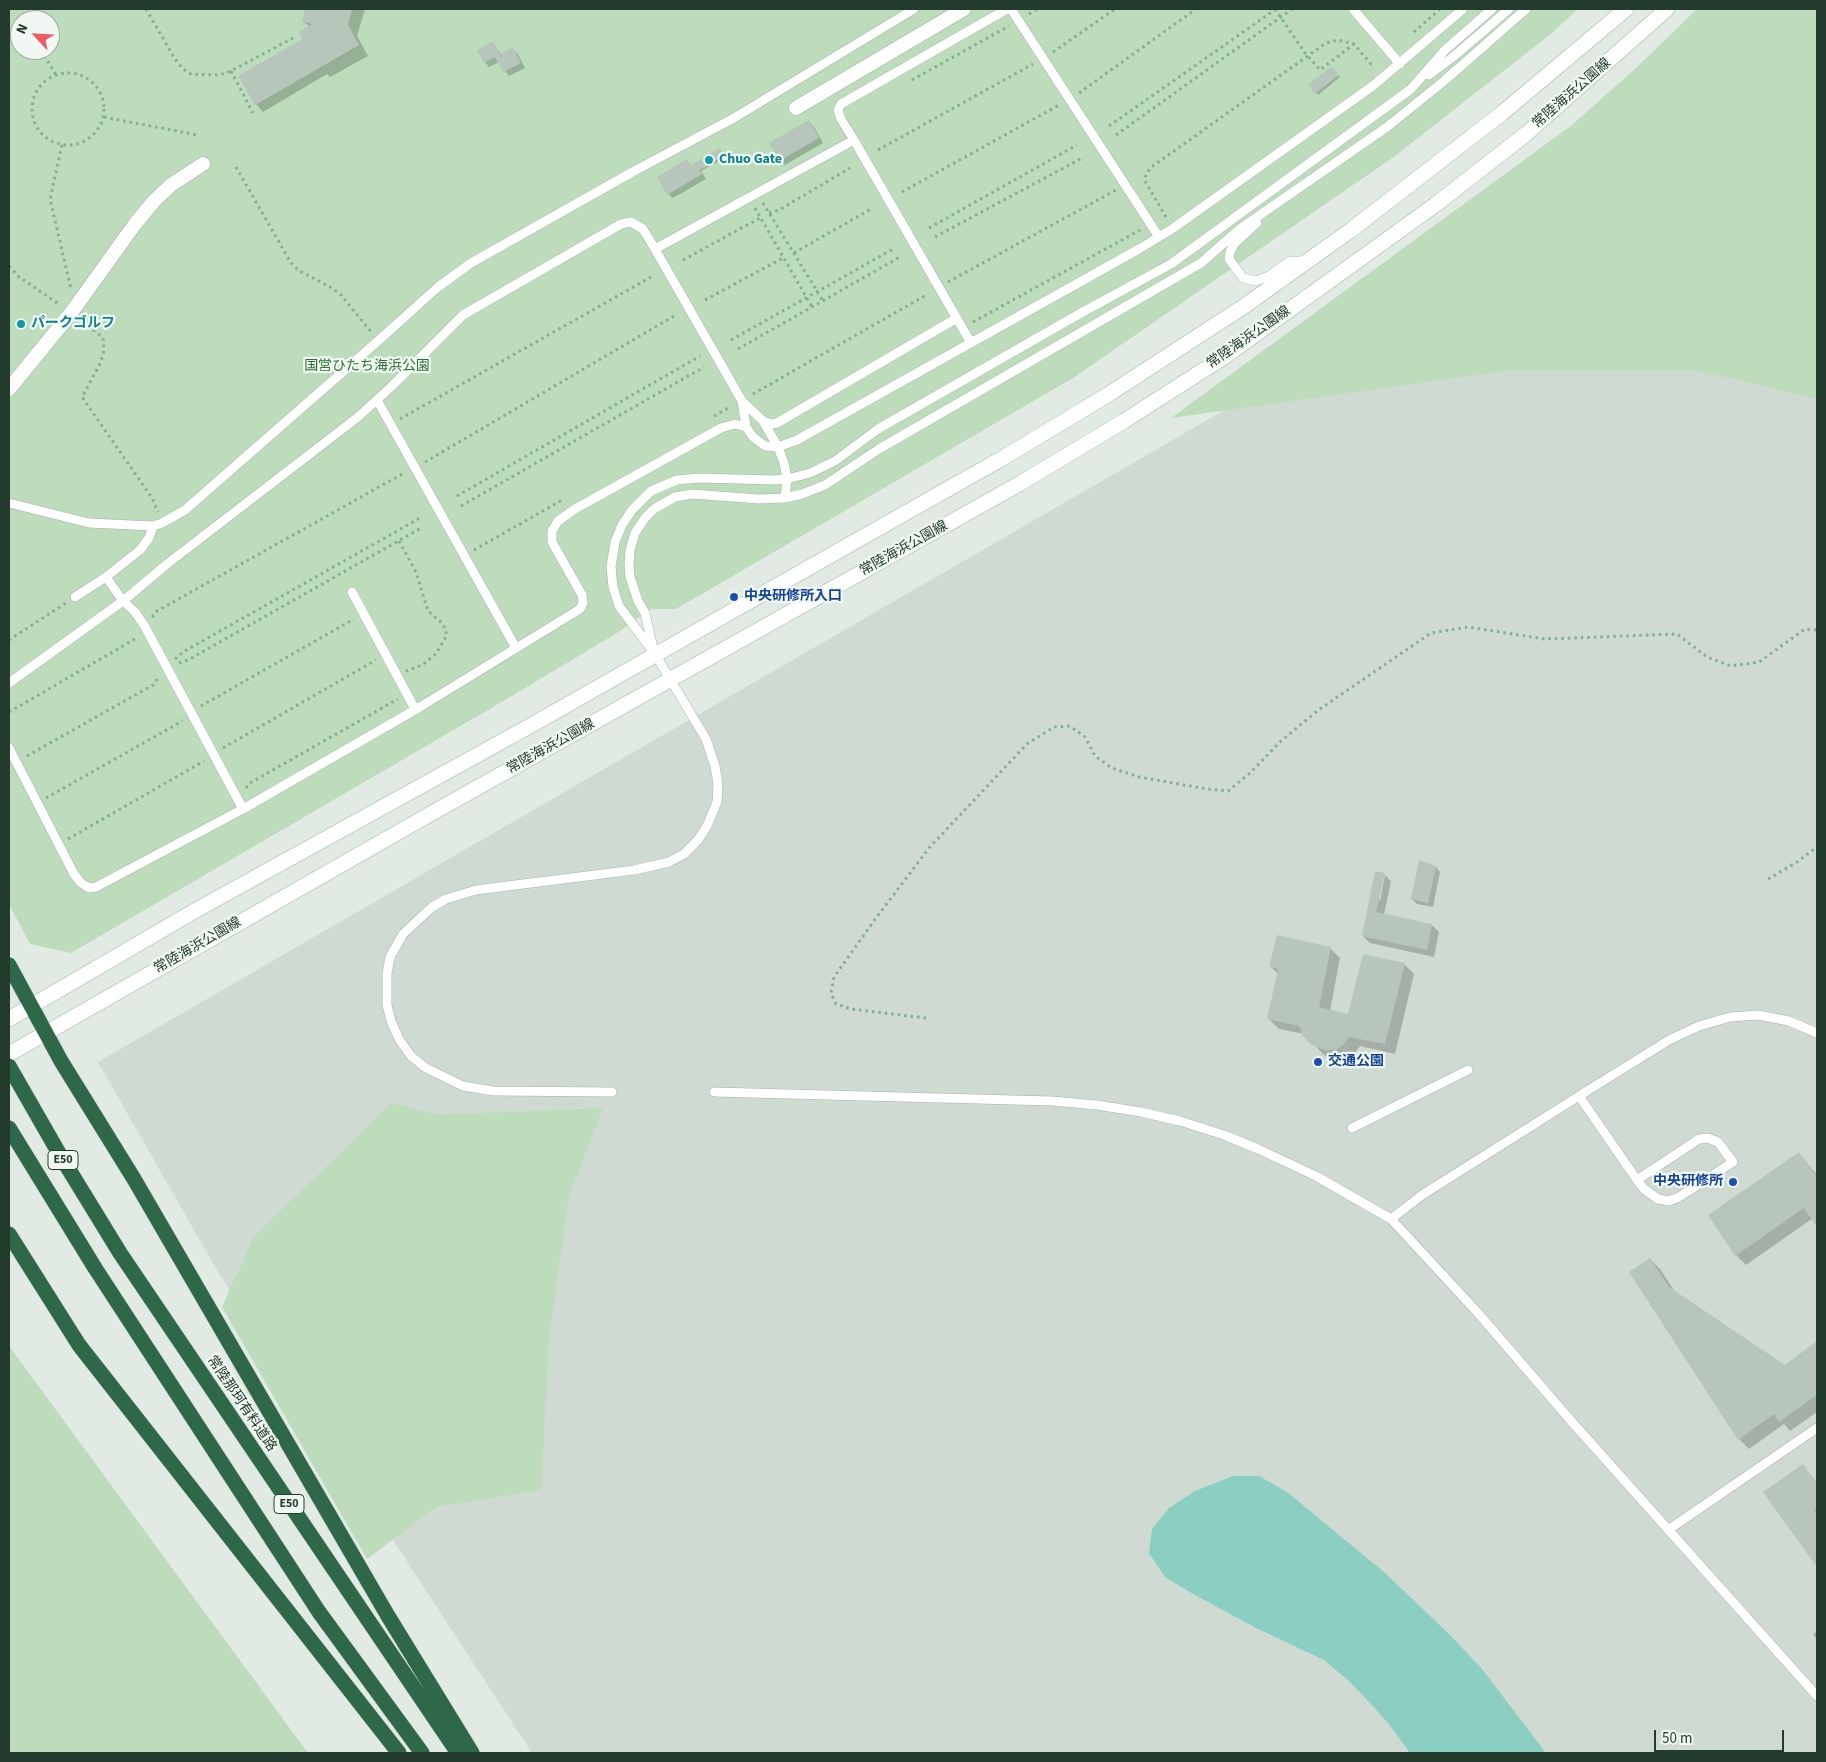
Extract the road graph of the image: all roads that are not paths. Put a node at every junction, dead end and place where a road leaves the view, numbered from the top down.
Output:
1 (914, 9) edge
2 (964, 9) edge
3 (1009, 9) edge
4 (1353, 9) edge
5 (1463, 9) edge
6 (1492, 9) edge
7 (1509, 9) edge
8 (1526, 9) edge
9 (1626, 9) edge
10 (1667, 9) edge
11 (1400, 64) junction
12 (1410, 89) junction
13 (796, 108) dead end
14 (854, 140) junction
15 (202, 164) dead end
16 (1277, 204) junction
17 (1159, 237) junction
18 (655, 249) junction
19 (1309, 261) junction
20 (957, 318) junction
21 (971, 343) junction
22 (9, 389) edge
23 (377, 400) junction
24 (742, 401) junction
25 (763, 420) junction
26 (746, 427) junction
27 (778, 447) junction
28 (787, 479) junction
29 (785, 498) junction
30 (9, 503) edge
31 (152, 526) junction
32 (106, 576) junction
33 (352, 592) dead end
34 (75, 597) road end
35 (122, 601) junction
36 (516, 648) junction
37 (655, 654) junction
38 (671, 680) junction
39 (9, 683) edge
40 (415, 709) junction
41 (9, 748) edge
42 (243, 809) junction
43 (9, 966) edge
44 (30, 1006) junction
45 (11, 1017) edge
46 (45, 1033) junction
47 (1817, 1033) edge
48 (9, 1054) edge
49 (9, 1066) edge
50 (1468, 1070) dead end
51 (612, 1092) dead end
52 (714, 1092) dead end
53 (1579, 1096) junction
54 (9, 1128) edge
55 (1352, 1128) dead end
56 (1638, 1180) junction
57 (1391, 1219) junction
58 (9, 1234) edge
59 (1817, 1428) edge
60 (1668, 1530) junction
61 (1817, 1696) edge
62 (400, 1753) edge
63 (422, 1753) edge
64 (458, 1753) edge
65 (472, 1753) edge

1 - 31 lane
2 - 13 street
3 - 14 lane
3 - 17 lane
4 - 11 lane
5 - 11 lane
6 - 12 lane
7 - 12 lane
8 - 16 lane
9 - 19 main road, 常陸海浜公園線
10 - 38 main road, 常陸海浜公園線
11 - 17 lane
12 - 28 lane
14 - 18 lane
14 - 20 lane
15 - 22 street
16 - 19 lane
16 - 29 lane
17 - 21 lane
18 - 23 lane
18 - 24 lane
19 - 37 main road, 常陸海浜公園線
20 - 21 lane
20 - 25 lane
21 - 27 lane
23 - 35 lane
23 - 36 lane
24 - 25 lane
24 - 26 lane
25 - 27 lane
26 - 27 lane
26 - 36 lane
27 - 28 lane
28 - 29 lane
28 - 37 lane
29 - 37 lane
30 - 31 lane
31 - 32 lane
32 - 34 lane
32 - 35 lane
33 - 40 lane
35 - 39 lane
35 - 42 lane
36 - 40 lane
37 - 38 lane
37 - 44 main road, 常陸海浜公園線
38 - 46 main road, 常陸海浜公園線
38 - 51 lane
40 - 42 lane
41 - 42 lane
43 - 44 highway
44 - 45 main road, 常陸海浜公園線
44 - 46 highway
46 - 48 main road, 常陸海浜公園線
46 - 65 highway
47 - 53 lane
49 - 64 highway, 常陸那珂有料道路 / E50
50 - 55 lane
52 - 57 lane
53 - 56 lane
53 - 57 lane
54 - 63 highway, E50
56 - 56 lane
57 - 60 lane
58 - 62 highway
59 - 60 lane
60 - 61 lane

